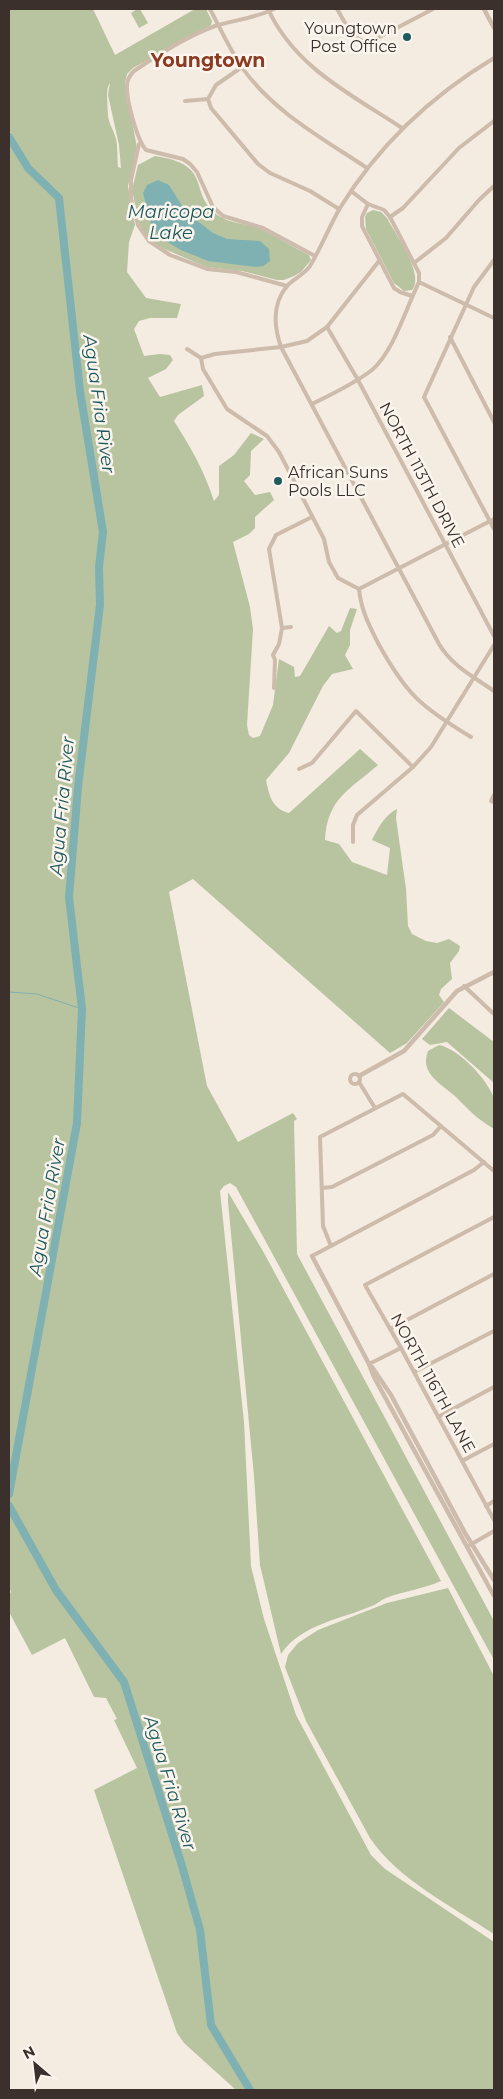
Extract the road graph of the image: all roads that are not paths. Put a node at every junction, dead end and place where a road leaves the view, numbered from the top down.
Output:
1 (210, 9) edge
2 (274, 9) edge
3 (337, 9) edge
4 (433, 9) edge
5 (484, 9) edge
6 (269, 11) junction
7 (219, 25) junction
8 (494, 28) edge
9 (494, 58) edge
10 (242, 67) junction
11 (208, 99) junction
12 (185, 101) dead end
13 (494, 120) edge
14 (402, 128) junction
15 (139, 139) junction
16 (366, 168) junction
17 (494, 186) edge
18 (351, 192) junction
19 (368, 204) junction
20 (340, 209) junction
21 (390, 217) junction
22 (315, 256) junction
23 (494, 260) edge
24 (379, 261) junction
25 (414, 263) junction
26 (419, 282) junction
27 (287, 286) junction
28 (412, 296) junction
29 (466, 304) junction
30 (494, 318) edge
31 (327, 326) junction
32 (450, 337) junction
33 (281, 347) junction
34 (187, 349) dead end
35 (201, 358) junction
36 (358, 380) junction
37 (312, 404) junction
38 (494, 422) edge
39 (312, 517) junction
40 (492, 520) edge
41 (494, 529) edge
42 (445, 545) junction
43 (399, 569) junction
44 (360, 589) junction
45 (291, 627) dead end
46 (282, 628) junction
47 (494, 636) edge
48 (494, 645) edge
49 (475, 678) junction
50 (274, 688) dead end
51 (494, 691) edge
52 (446, 722) junction
53 (471, 736) dead end
54 (413, 767) junction
55 (299, 769) dead end
56 (494, 795) edge
57 (493, 801) edge
58 (353, 842) dead end
59 (494, 972) edge
60 (464, 986) junction
61 (494, 1014) edge
62 (359, 1076) junction
63 (359, 1082) junction
64 (375, 1108) junction
65 (441, 1126) junction
66 (484, 1162) junction
67 (494, 1171) edge
68 (322, 1188) junction
69 (494, 1217) edge
70 (330, 1246) junction
71 (312, 1256) joint
72 (494, 1274) edge
73 (390, 1328) junction
74 (494, 1331) edge
75 (401, 1348) junction
76 (370, 1364) junction
77 (414, 1372) junction
78 (494, 1387) edge
79 (438, 1416) junction
80 (494, 1444) edge
81 (462, 1461) junction
82 (494, 1501) edge
83 (486, 1506) junction
84 (494, 1520) edge
85 (494, 1531) edge
86 (469, 1545) junction
87 (494, 1580) edge
88 (494, 1596) edge

1 - 7 street
2 - 6 street
3 - 4 street
5 - 8 street
6 - 7 street
6 - 14 street
7 - 10 street
7 - 15 street
9 - 14 street
10 - 11 street
10 - 16 street
11 - 12 street
11 - 20 street
13 - 21 street
14 - 16 street
15 - 22 street
15 - 27 street
16 - 18 street
17 - 25 street
18 - 19 street
18 - 20 street
19 - 21 street
19 - 24 street
20 - 22 street
21 - 25 street
22 - 27 street
23 - 29 street
24 - 28 street
24 - 31 street
25 - 26 street
26 - 28 street
26 - 29 street
27 - 33 street
28 - 36 street
29 - 30 street
29 - 32 street
31 - 33 street
31 - 36 street, NORTH 113TH DRIVE
32 - 38 street
32 - 40 street
33 - 35 street
33 - 37 street
34 - 35 street
35 - 39 street
36 - 37 street
36 - 42 street, NORTH 113TH DRIVE
37 - 43 street
39 - 44 street
39 - 46 street
40 - 41 street
40 - 42 street
42 - 43 street
42 - 47 street, NORTH 113TH DRIVE
43 - 44 street
43 - 49 street
44 - 52 street
45 - 46 street
46 - 50 street
48 - 49 street
49 - 51 street
49 - 52 street
52 - 53 street
52 - 54 street
54 - 55 street
54 - 58 street
56 - 57 street
59 - 60 street
60 - 61 street
60 - 62 street
62 - 63 street
62 - 63 street
63 - 64 street
64 - 65 street
64 - 68 street
65 - 66 street
65 - 68 street
66 - 67 street
66 - 70 street
68 - 70 street
69 - 73 street, NORTH 116TH LANE
70 - 71 street
71 - 76 street
72 - 73 street
73 - 75 street, NORTH 116TH LANE
74 - 77 street
75 - 76 street
75 - 77 street, NORTH 116TH LANE
76 - 86 street
77 - 79 street, NORTH 116TH LANE
78 - 79 street
79 - 81 street, NORTH 116TH LANE
80 - 81 street
81 - 83 street, NORTH 116TH LANE
82 - 83 street
83 - 84 street, NORTH 116TH LANE
85 - 86 street
86 - 87 street
86 - 88 street

